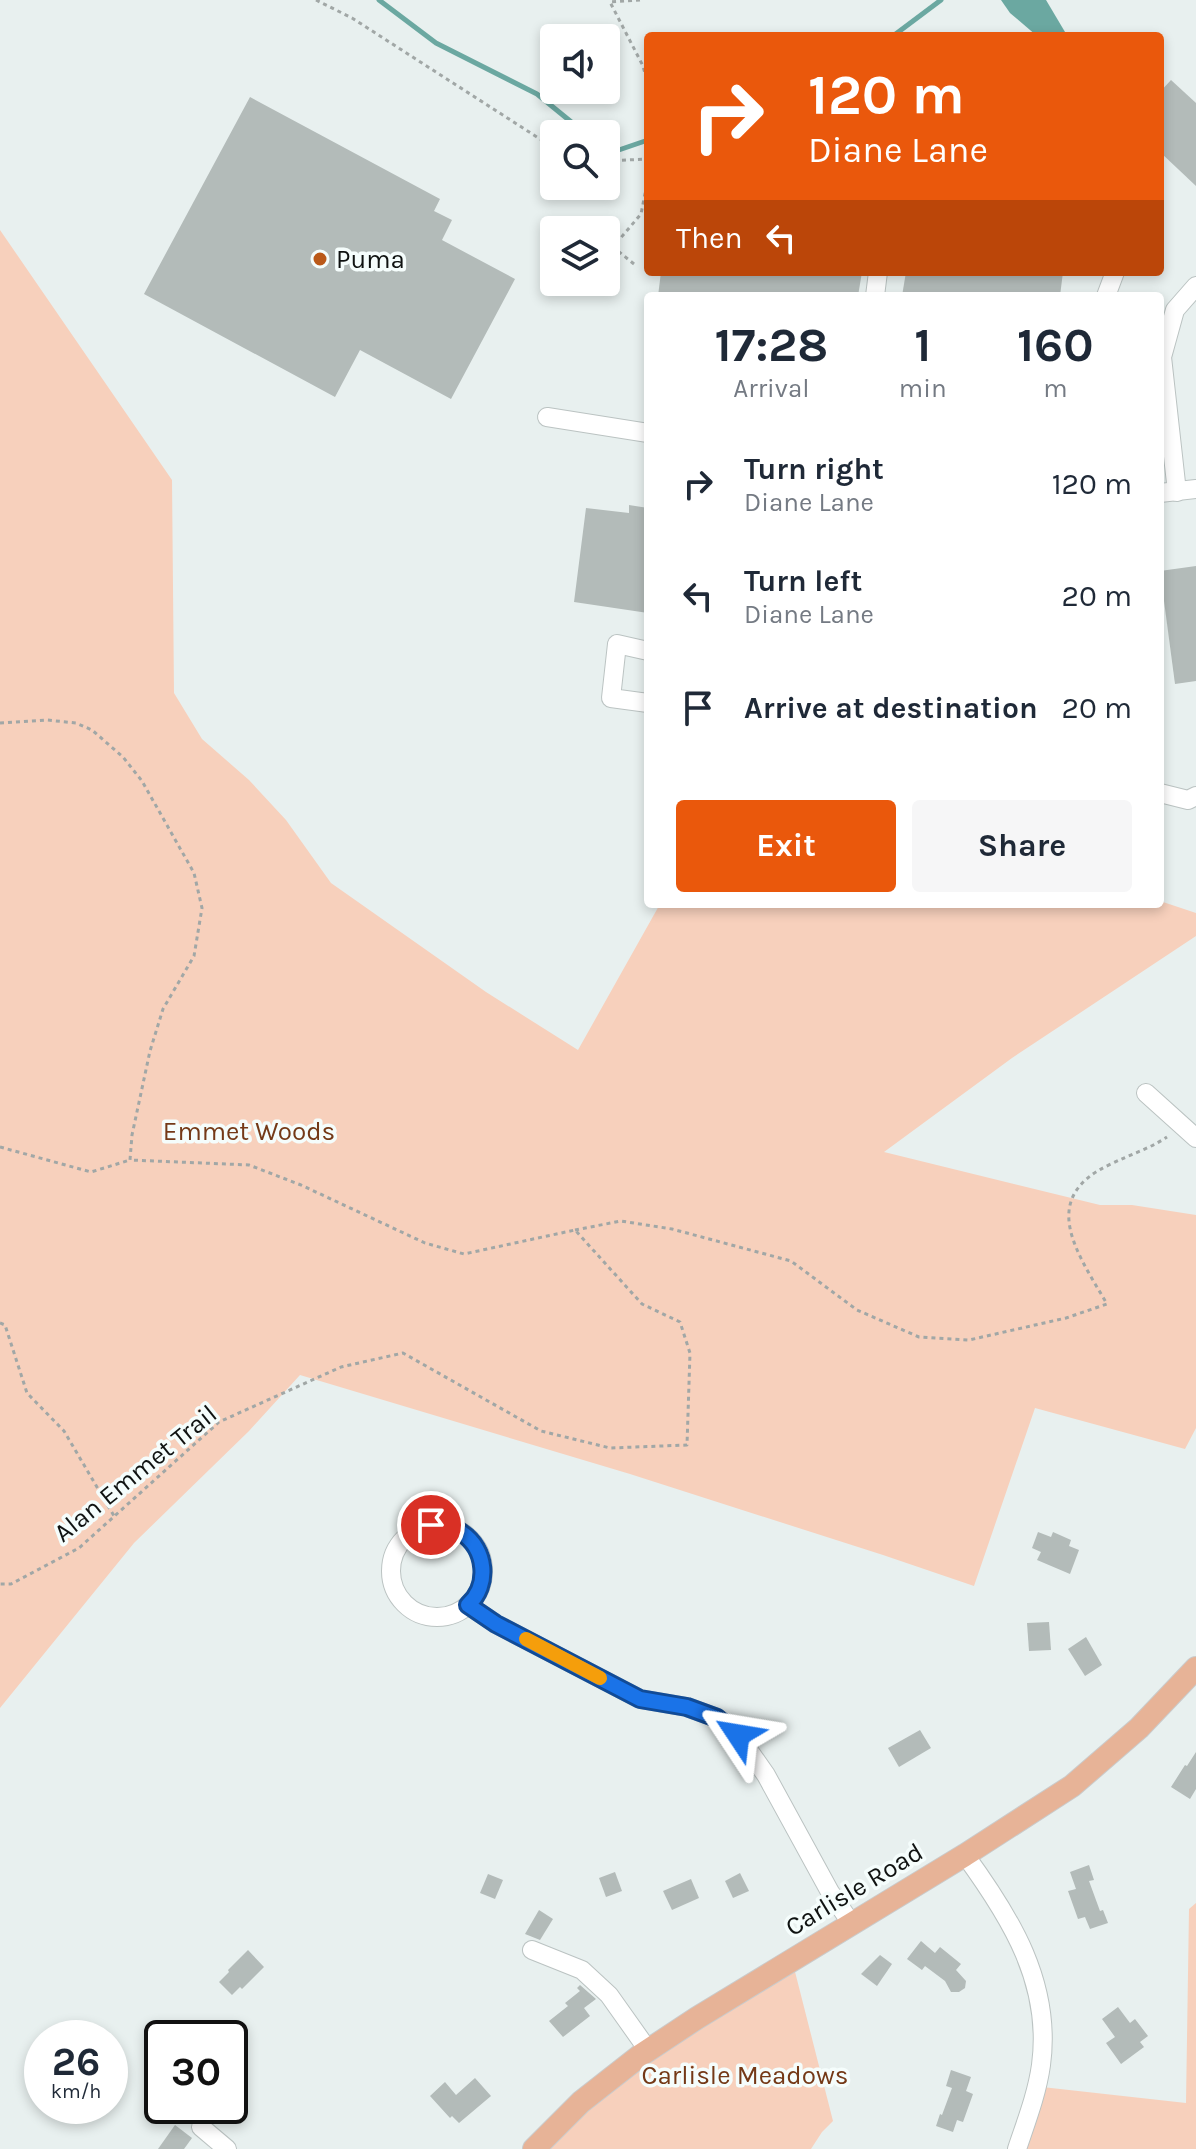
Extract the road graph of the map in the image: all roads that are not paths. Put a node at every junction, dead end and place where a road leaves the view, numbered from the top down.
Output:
1 (1196, 286) edge
2 (1164, 350) edge
3 (1164, 402) edge
4 (547, 417) dead end
5 (644, 432) edge
6 (1196, 489) edge
7 (1168, 492) edge
8 (644, 650) edge
9 (644, 702) edge
10 (1164, 794) edge
11 (1196, 796) edge
12 (1146, 1093) dead end
13 (1189, 1132) edge
14 (468, 1605) junction
15 (1196, 1668) edge
16 (965, 1855) junction
17 (851, 1923) junction
18 (532, 1950) dead end
19 (648, 2050) junction
20 (201, 2127) dead end
21 (227, 2149) edge
22 (534, 2149) edge
23 (1017, 2149) edge

1 - 2 street
3 - 7 street
4 - 5 street
6 - 7 street
8 - 9 street
10 - 11 street
12 - 13 street
14 - 14 street
14 - 17 street
15 - 16 main road, Carlisle Road
16 - 17 main road, Carlisle Road
16 - 23 street
17 - 19 main road, Carlisle Road
18 - 19 street
19 - 22 main road, Carlisle Road
20 - 21 street

